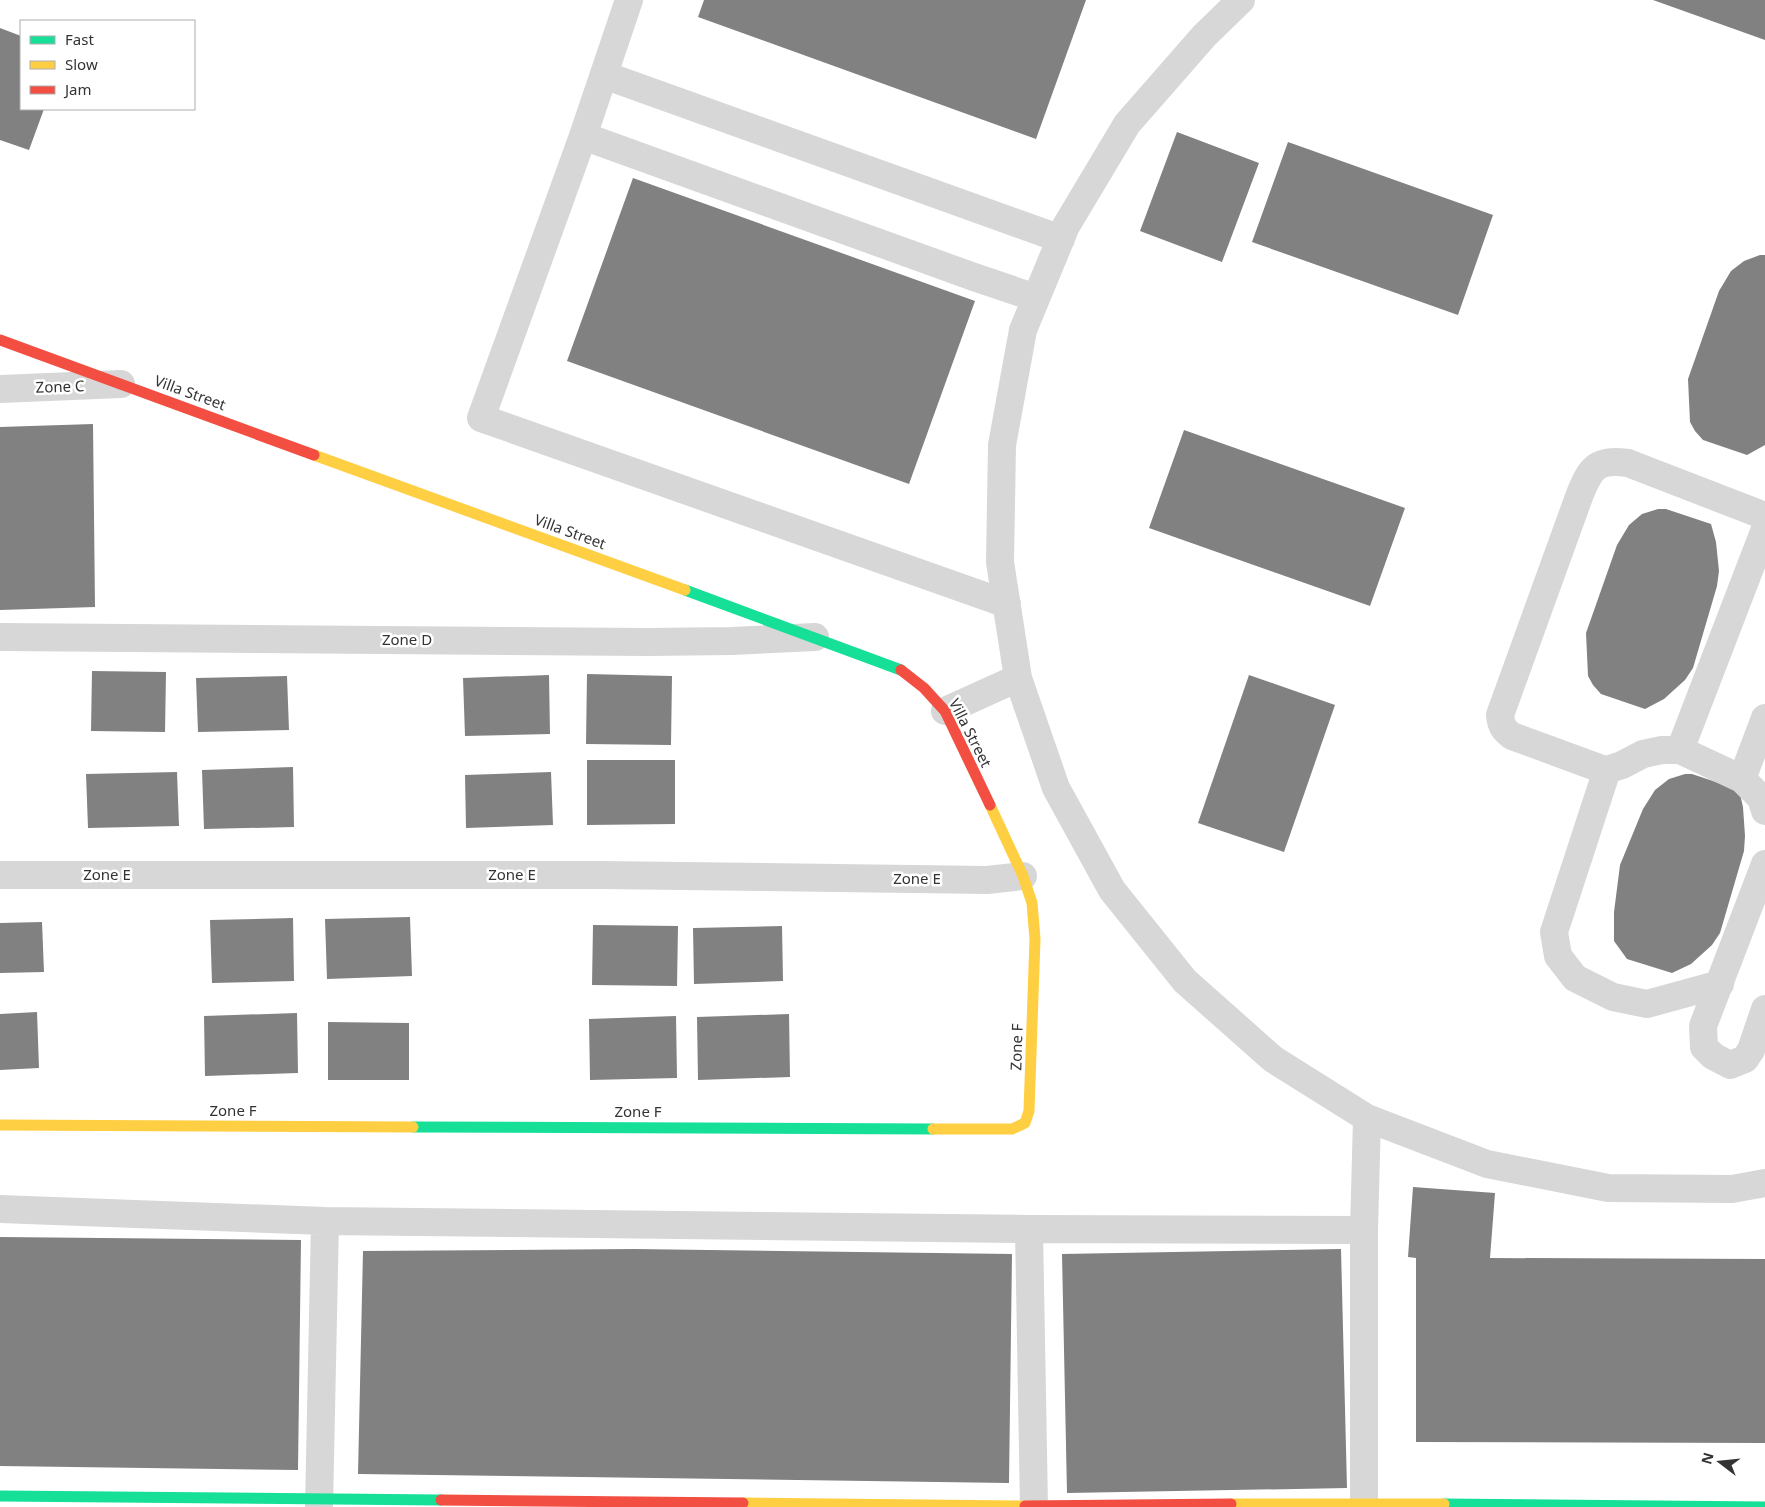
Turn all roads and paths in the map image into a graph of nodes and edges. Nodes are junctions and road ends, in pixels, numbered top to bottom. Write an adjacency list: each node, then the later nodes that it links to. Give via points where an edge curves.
1 (629, 0): 3 (street)
2 (1241, 0): 5 (street, via 1204,36 1127,124)
3 (604, 75): 4 (street); 5 (street)
4 (583, 136): 6 (street); 12 (street, via 481,418)
5 (1060, 239): 6 (street)
6 (1036, 298): 12 (street, via 1023,330 1002,445 1000,562)
7 (0, 340): 8 (street, Villa Street)
8 (121, 384): 9 (street, Zone C); 14 (street, Villa Street)
9 (0, 388)
10 (1765, 516): 19 (street, via 1628,463 1614,461 1598,466 1588,475 1500,715 1501,724 1512,736)
11 (1765, 529): 18 (street)
12 (1007, 604): 15 (street)
13 (0, 636): 14 (street, Zone D, via 639,642)
14 (814, 637): 16 (street, Villa Street, via 900,669 932,694)
15 (1018, 678): 16 (street); 27 (street, via 1056,788 1112,890 1185,981 1273,1058)
16 (945, 711): 24 (street, Villa Street)
17 (1765, 718): 20 (street)
18 (1680, 750): 19 (street, via 1643,754); 20 (street)
19 (1607, 770): 25 (street, via 1554,932 1558,956 1575,978 1613,997 1647,1004)
20 (1742, 779): 21 (street, via 1761,798)
21 (1765, 811)
22 (1765, 864): 25 (street)
23 (0, 875): 24 (street, Zone E, via 602,875 969,880)
24 (1023, 876): 28 (street, Zone F, via 1032,903 1035,939 1030,1098 1025,1123 1012,1129)
25 (1720, 984): 26 (street, via 1704,1026 1704,1047 1713,1056 1730,1065 1745,1059)
26 (1765, 1009)
27 (1367, 1118): 29 (street, via 1487,1164 1608,1188 1732,1189); 33 (street)
28 (0, 1125)
29 (1765, 1183)
30 (0, 1209): 31 (street)
31 (325, 1221): 32 (street); 35 (street)
32 (1029, 1229): 33 (street); 37 (street)
33 (1364, 1230): 36 (street)
34 (0, 1496): 35 (street)
35 (319, 1503): 37 (street)
36 (1364, 1503): 37 (street); 38 (street)
37 (1034, 1507)
38 (1633, 1507): 39 (street)
39 (1765, 1507)

